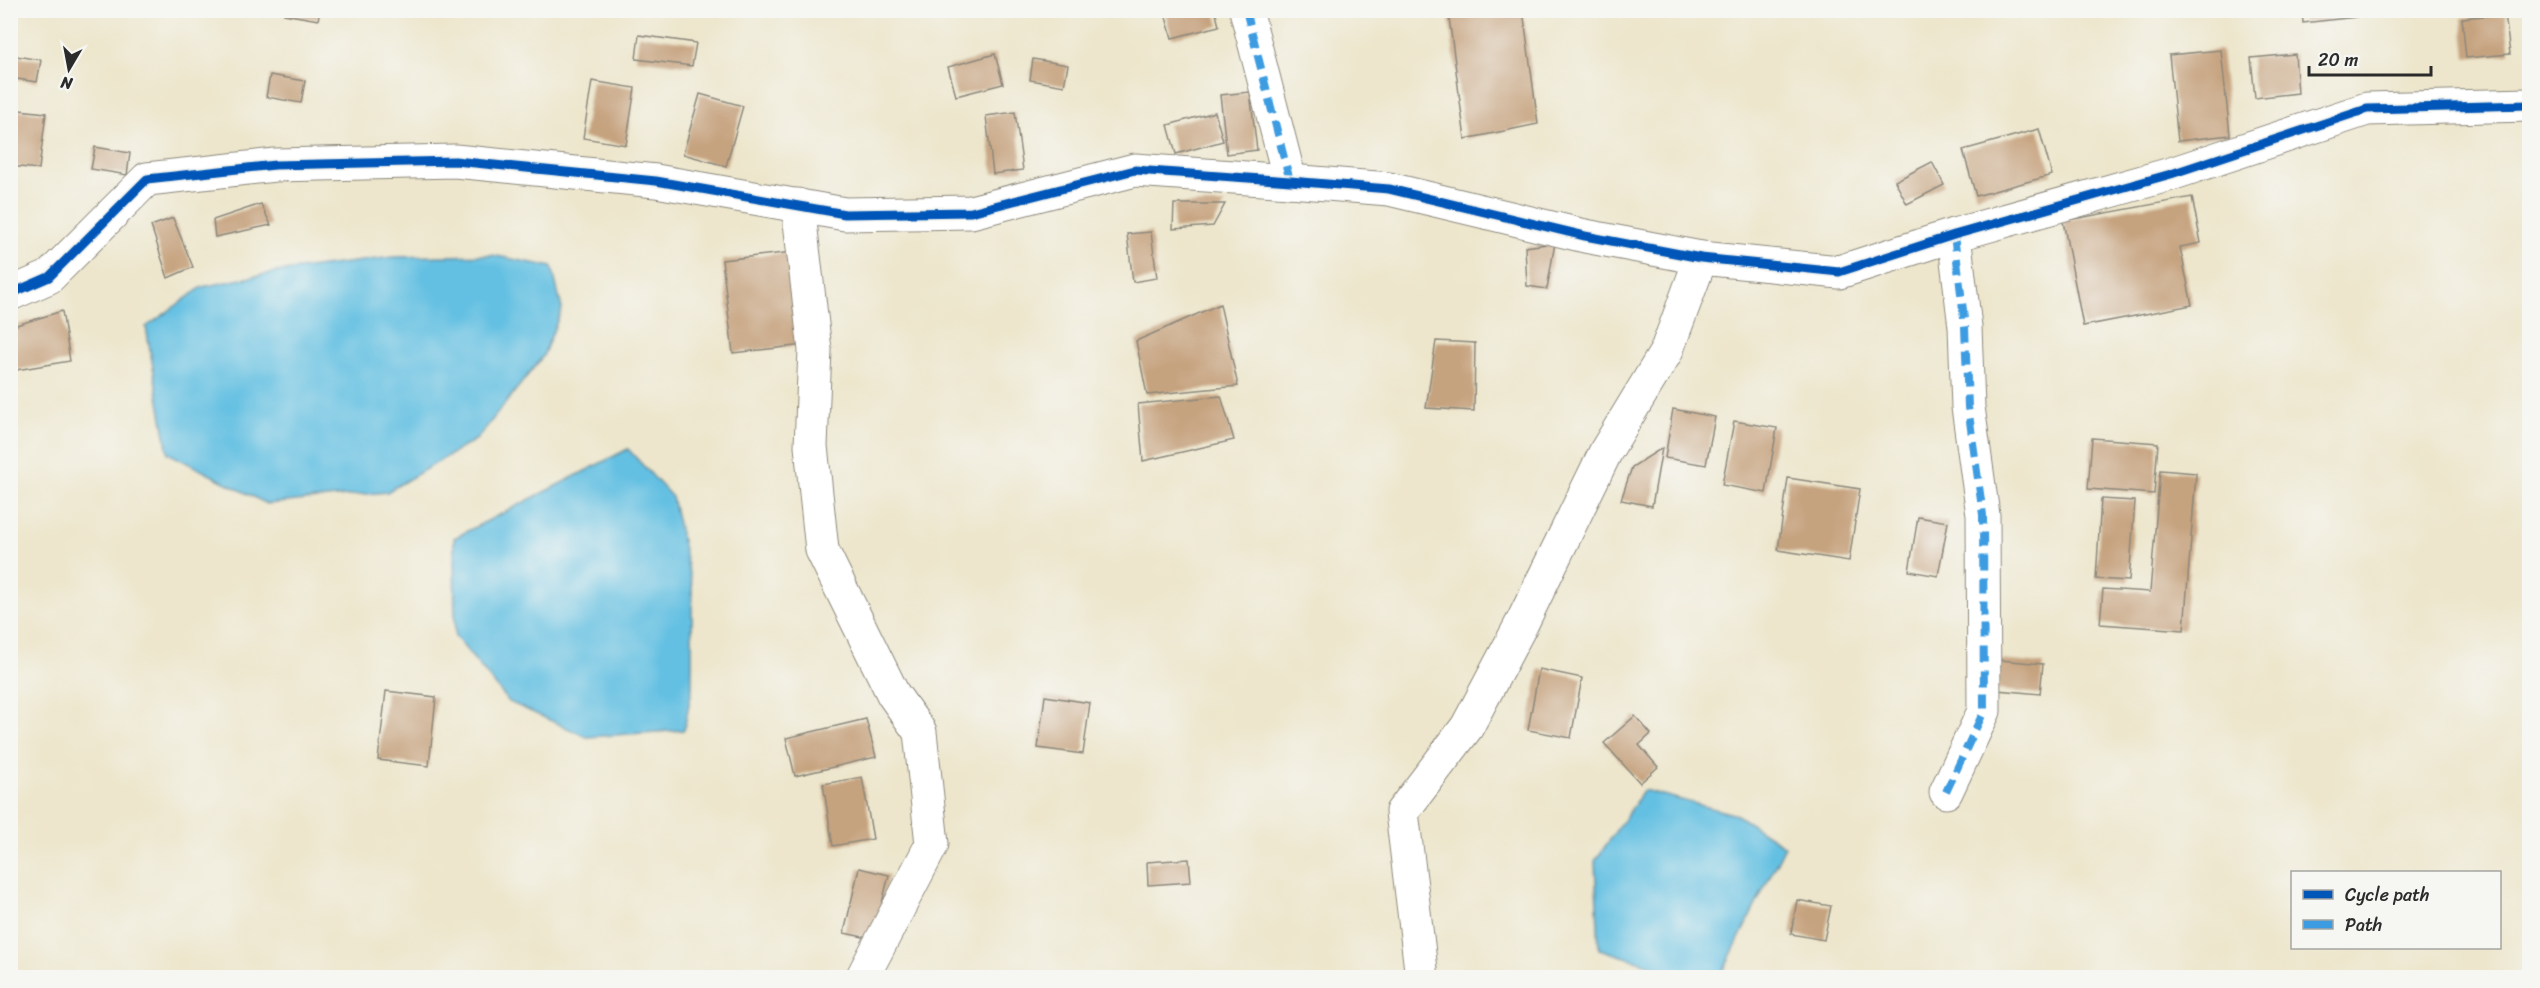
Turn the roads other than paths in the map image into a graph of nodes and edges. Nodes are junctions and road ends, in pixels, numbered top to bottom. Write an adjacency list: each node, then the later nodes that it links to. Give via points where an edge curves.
1 (1246, 10): 3 (street)
2 (2529, 105): 5 (street, via 2367,109 2172,174)
3 (1290, 181): 4 (street, via 1135,170 971,212 845,214); 6 (street, via 1389,189 1586,236)
4 (798, 205): 7 (street, via 656,180 455,161 275,165 147,179 49,277); 9 (street, via 815,350 811,446 822,550 893,694 920,732 932,844)
5 (1954, 235): 6 (street, via 1839,272); 8 (street, via 1965,327 1968,407 1983,515 1984,711)
6 (1701, 258): 10 (street, via 1666,352 1606,451 1467,727 1402,812)
7 (10, 294)
8 (1946, 792)
9 (862, 978)
10 (1422, 978)

